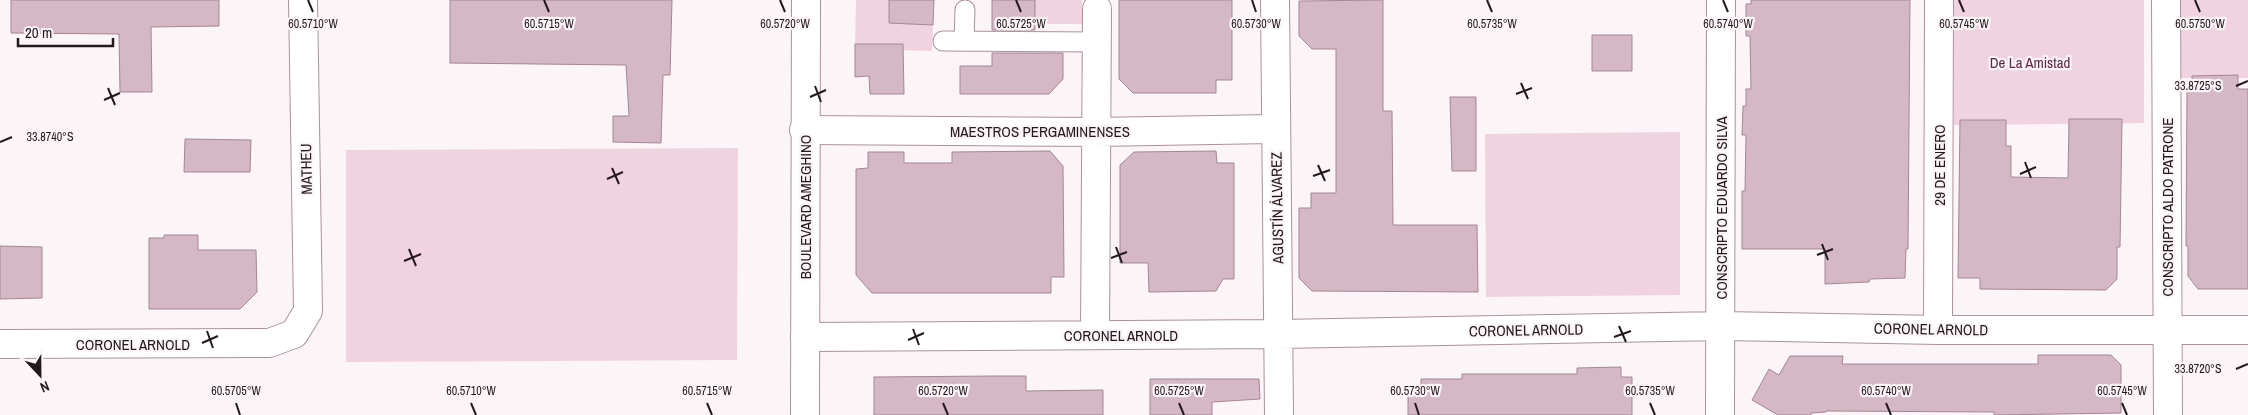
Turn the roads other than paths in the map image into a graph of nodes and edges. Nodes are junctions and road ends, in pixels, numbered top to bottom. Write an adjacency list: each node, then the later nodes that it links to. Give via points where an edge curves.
1 (303, 0): 19 (street, MATHEU, via 308,311)
2 (806, 0): 13 (street, BOULEVARD AMEGHINO)
3 (1275, 0): 12 (street, AGUSTÍN ÁLVAREZ)
4 (1721, 0): 15 (street, CONSCRIPTO EDUARDO SILVA)
5 (1939, 0): 16 (street, 29 DE ENERO)
6 (2166, 0): 18 (street, CONSCRIPTO ALDO PATRONE)
7 (1097, 9): 11 (street)
8 (965, 10): 10 (lane)
9 (943, 41): 10 (lane)
10 (964, 41): 11 (lane)
11 (1097, 42): 14 (street)
12 (1275, 129): 14 (street, MAESTROS PERGAMINENSES); 20 (street, AGUSTÍN ÁLVAREZ)
13 (804, 130): 14 (street, MAESTROS PERGAMINENSES); 22 (street, BOULEVARD AMEGHINO)
14 (1096, 132): 21 (street)
15 (1721, 326): 16 (street, CORONEL ARNOLD); 20 (street, CORONEL ARNOLD); 26 (street, CONSCRIPTO EDUARDO SILVA)
16 (1938, 330): 18 (street, CORONEL ARNOLD)
17 (2248, 330): 18 (street, CORONEL ARNOLD)
18 (2168, 331): 27 (street, CONSCRIPTO ALDO PATRONE)
19 (294, 334): 23 (street, CORONEL ARNOLD, via 269,343)
20 (1280, 334): 21 (street, CORONEL ARNOLD); 25 (street, AGUSTÍN ÁLVAREZ)
21 (1095, 335): 22 (street, CORONEL ARNOLD)
22 (805, 336): 24 (street, BOULEVARD AMEGHINO)
23 (0, 344)
24 (805, 415)
25 (1279, 415)
26 (1720, 415)
27 (2168, 415)

